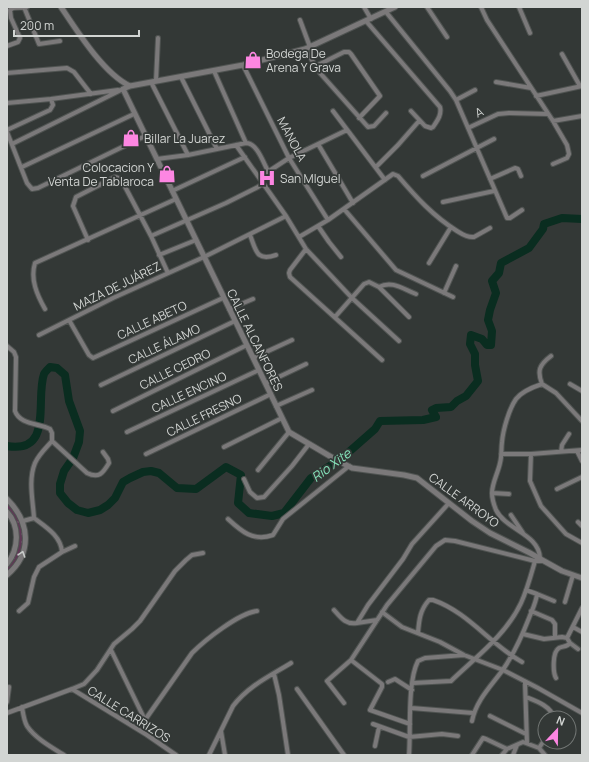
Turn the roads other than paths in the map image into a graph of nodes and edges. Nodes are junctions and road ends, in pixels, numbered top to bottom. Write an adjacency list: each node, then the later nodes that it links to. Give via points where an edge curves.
1 (26, 7): 10 (street, via 11,9); 16 (street, via 39,44)
2 (61, 7): 27 (street, via 100,60)
3 (364, 7): 9 (street)
4 (395, 7): 8 (street)
5 (427, 7): 14 (street)
6 (481, 7): 29 (street, via 486,20)
7 (519, 7): 13 (street)
8 (386, 12): 9 (street); 35 (street)
9 (371, 18): 12 (street)
10 (9, 19): 17 (street, via 20,38 18,42)
11 (300, 20): 18 (street)
12 (366, 21): 18 (street); 44 (street, via 440,107 440,115 433,127 425,126)
13 (530, 33)
14 (447, 37)
15 (158, 38): 25 (street)
16 (60, 41)
17 (7, 46)
18 (308, 48): 20 (street); 21 (street)
19 (562, 54): 28 (street)
20 (243, 65): 22 (street); 59 (street, MANOLA)
21 (316, 66): 43 (street); 43 (street, via 344,52 351,54 380,96)
22 (214, 71): 24 (street); 51 (street)
23 (7, 73): 32 (street, via 68,68)
24 (181, 77): 25 (street); 56 (street)
25 (153, 82): 27 (street); 57 (street)
26 (496, 82): 29 (street)
27 (130, 86): 30 (street)
28 (581, 86): 33 (street)
29 (531, 88): 33 (street)
30 (123, 89): 32 (street); 40 (street, CALLE ALCANFORES); 52 (street)
31 (475, 90): 35 (street)
32 (91, 94): 34 (street)
33 (536, 96): 41 (street)
34 (51, 99): 36 (street); 48 (street, via 52,108)
35 (456, 100): 46 (street)
36 (7, 103)
37 (333, 111): 47 (street)
38 (411, 111): 44 (street)
39 (386, 113): 43 (street, via 369,128)
40 (134, 114): 49 (street, CALLE ALCANFORES); 62 (street)
41 (548, 114): 45 (street); 46 (street, A, via 498,114)
42 (582, 116): 45 (street)
43 (359, 118)
44 (420, 121): 63 (street)
45 (553, 121): 61 (street, via 567,145 569,154 567,158)
46 (468, 128): 55 (street)
47 (347, 130): 53 (street); 63 (street)
48 (7, 131): 52 (street)
49 (145, 136): 60 (street, CALLE ALCANFORES); 62 (street, via 38,188 32,189 27,183)
50 (494, 139): 55 (street)
51 (246, 143): 54 (street); 64 (street, via 255,147)
52 (12, 144): 62 (street)
53 (318, 144): 59 (street); 75 (street)
54 (236, 145): 56 (street); 58 (street)
55 (476, 148): 65 (street); 68 (street)
56 (217, 149): 57 (street)
57 (188, 155): 60 (street)
58 (245, 157): 67 (street); 71 (street)
59 (289, 158): 64 (street); 81 (street, MANOLA)
60 (157, 159): 71 (street, CALLE ALCANFORES)
61 (553, 164)
62 (22, 167)
63 (376, 167): 69 (street)
64 (268, 170): 67 (street)
65 (423, 176)
66 (521, 176): 68 (street, via 515,168)
67 (260, 177): 70 (street)
68 (490, 179): 72 (street)
69 (385, 180): 75 (street); 83 (street, via 393,174 398,176 420,202)
70 (263, 183): 79 (street); 80 (street, via 233,200)
71 (172, 191): 73 (street, CALLE ALCANFORES)
72 (494, 191): 74 (street); 77 (street, via 505,216 508,218)
73 (176, 198): 78 (street); 80 (street, CALLE ALCANFORES)
74 (443, 202)
75 (353, 203): 76 (street)
76 (344, 209): 81 (street); 99 (street, via 396,270)
77 (522, 210)
78 (139, 215): 86 (street); 88 (street); 88 (street, via 121,179 114,177 73,202)
79 (286, 216): 85 (street, MAZA DE JUÁREZ); 87 (street)
80 (186, 220): 86 (street); 89 (street, CALLE ALCANFORES)
81 (328, 220): 82 (street)
82 (318, 226): 87 (street); 94 (street)
83 (451, 227): 84 (street, via 471,238); 95 (street)
84 (490, 228)
85 (250, 235): 92 (street, via 261,257); 93 (street, MAZA DE JUÁREZ)
86 (150, 236): 91 (street)
87 (299, 237): 90 (street)
88 (88, 240): 105 (street, via 35,263 36,293)
89 (196, 240): 91 (street); 93 (street, CALLE ALCANFORES)
90 (306, 250): 104 (street); 107 (street, via 289,273 290,277)
91 (159, 256): 97 (street)
92 (276, 256)
93 (204, 257): 97 (street, MAZA DE JUÁREZ); 102 (street, CALLE ALCANFORES)
94 (341, 257)
95 (429, 263)
96 (456, 266): 99 (street)
97 (168, 273): 109 (street, MAZA DE JUÁREZ)
98 (379, 287): 100 (street, via 392,284); 104 (street, via 366,282); 108 (street)
99 (444, 293): 101 (street)
100 (416, 294)
101 (453, 297)
102 (223, 298): 106 (street, CALLE ALCANFORES); 109 (street, CALLE ABETO, via 93,358 89,356)
103 (253, 298): 106 (street)
104 (352, 298): 107 (street); 113 (street)
105 (45, 309)
106 (229, 309): 110 (street, CALLE ALCANFORES)
107 (335, 317): 118 (street)
108 (409, 317)
109 (69, 320): 111 (street, MAZA DE JUÁREZ)
110 (235, 321): 114 (street, CALLE ALCANFORES); 124 (street, CALLE ÁLAMO)
111 (39, 334)
112 (292, 340): 117 (street)
113 (399, 341)
114 (247, 345): 117 (street, CALLE ALCANFORES); 129 (street, CALLE CEDRO)
115 (7, 346): 135 (street, via 16,355 17,361 15,411 19,418 51,430)
116 (551, 356): 122 (street, via 543,362 540,369)
117 (253, 358): 120 (street, CALLE ALCANFORES)
118 (382, 360)
119 (306, 364): 121 (street)
120 (259, 370): 121 (street, CALLE ALCANFORES); 132 (street, CALLE ENCINO)
121 (266, 383): 127 (street, CALLE ALCANFORES)
122 (542, 384): 131 (street, via 556,393); 143 (street, via 525,391 516,399 503,430)
123 (570, 384): 126 (street)
124 (101, 385)
125 (312, 390): 128 (street)
126 (582, 391)
127 (271, 394): 128 (street, CALLE ALCANFORES); 142 (street, CALLE FRESNO)
128 (276, 406): 130 (street, CALLE ALCANFORES)
129 (113, 411)
130 (282, 418): 133 (street, CALLE ALCANFORES); 137 (street)
131 (582, 421)
132 (127, 432)
133 (289, 432): 136 (street, CALLE ARROYO); 147 (street)
134 (569, 434): 141 (street)
135 (52, 441): 140 (street, via 93,476 98,476 109,463); 157 (street, via 38,458 32,474)
136 (309, 444): 146 (street, CALLE ARROYO); 149 (street, via 261,498 250,492)
137 (224, 446)
138 (582, 450): 139 (street)
139 (577, 451): 141 (street); 145 (street)
140 (103, 452)
141 (561, 452): 144 (street)
142 (146, 454)
143 (501, 454): 144 (street); 151 (street)
144 (531, 454): 163 (street, via 530,481 542,506 566,534)
145 (582, 461)
146 (347, 465): 154 (street, CALLE ARROYO, via 415,477); 158 (street, via 283,519 273,535 260,538 247,535)
147 (258, 470)
148 (582, 477): 150 (street)
149 (244, 479)
150 (557, 489)
151 (492, 493): 152 (street); 162 (street, via 499,515)
152 (509, 494)
153 (7, 500): 159 (street)
154 (449, 503): 167 (street, CALLE ARROYO, via 490,533); 184 (street, via 412,544)
155 (7, 512): 169 (street, via 17,533 15,547)
156 (511, 515): 162 (street)
157 (34, 518): 159 (street); 165 (street, via 58,539)
158 (228, 518)
159 (23, 521): 170 (street, one-way to 159, via 16,566 22,554 26,537)
160 (578, 522): 161 (street)
161 (582, 526)
162 (525, 535): 167 (street, via 533,542)
163 (582, 543)
164 (75, 546): 165 (street)
165 (62, 552): 179 (street, via 39,567 28,603)
166 (202, 553): 194 (street, via 192,556 175,570 140,621 114,644)
167 (542, 560): 168 (street); 171 (street, CALLE ARROYO)
168 (535, 561): 173 (street); 182 (street, via 445,540 436,546)
169 (7, 564)
170 (7, 575)
171 (572, 575): 172 (street, CALLE ARROYO); 176 (street)
172 (582, 578)
173 (526, 590): 174 (street); 191 (street, via 515,614)
174 (537, 594): 175 (street); 181 (street)
175 (554, 601)
176 (565, 602)
177 (582, 608): 185 (street)
178 (334, 610): 184 (street, via 347,623)
179 (19, 611)
180 (257, 611): 221 (street, via 248,612 200,645)
181 (531, 611): 188 (street); 189 (street, via 552,620 555,624)
182 (382, 612): 183 (street); 187 (street, via 402,627)
183 (377, 620): 184 (street); 198 (street)
184 (357, 623)
185 (573, 627): 186 (street); 190 (street)
186 (582, 632)
187 (418, 634): 191 (street, via 420,616 429,600 432,600 457,611); 195 (street)
188 (523, 634): 189 (street, via 544,639); 196 (street)
189 (555, 637): 190 (street)
190 (567, 638): 192 (street)
191 (494, 640): 196 (street); 197 (street)
192 (570, 643): 193 (street); 203 (street, via 559,648 555,654 553,671)
193 (578, 649)
194 (111, 650): 208 (street, via 84,684); 221 (street)
195 (464, 655): 197 (street); 205 (street, via 420,660)
196 (512, 656): 199 (street); 201 (street)
197 (473, 659): 201 (street); 205 (street, via 451,681)
198 (351, 660): 213 (street, via 326,680); 224 (street, via 382,684 370,710)
199 (522, 662)
200 (291, 663): 202 (street)
201 (502, 670): 206 (street); 218 (street)
202 (274, 674): 226 (street, via 251,688 238,700); 240 (street)
203 (556, 678)
204 (388, 682): 210 (street, via 395,679)
205 (413, 682): 210 (street)
206 (525, 682): 211 (street); 219 (street)
207 (10, 687): 212 (street)
208 (72, 689): 214 (street); 228 (street, CALLE CARRIZOS)
209 (297, 689): 241 (street)
210 (412, 690): 215 (street)
211 (526, 697): 216 (street); 227 (street)
212 (7, 702)
213 (344, 703)
214 (22, 707): 217 (street); 236 (street, via 29,728)
215 (411, 708): 218 (street); 224 (street)
216 (550, 710)
217 (7, 713)
218 (473, 713): 222 (street)
219 (582, 713)
220 (490, 716): 227 (street)
221 (145, 720): 228 (street)
222 (472, 721)
223 (373, 724): 225 (street)
224 (410, 724): 230 (street)
225 (380, 727): 230 (street); 233 (street)
226 (221, 731): 238 (street); 239 (street)
227 (526, 734): 231 (street)
228 (147, 735): 237 (street, CALLE CARRIZOS)
229 (458, 736): 230 (street, via 442,734)
230 (410, 737): 242 (street)
231 (527, 743): 232 (street); 234 (street)
232 (517, 744): 235 (street); 245 (street)
233 (375, 746)
234 (537, 747)
235 (508, 750): 243 (street, via 483,738); 244 (street)
236 (64, 755)
237 (176, 755)
238 (208, 755)
239 (225, 755)
240 (288, 755)
241 (344, 755)
242 (409, 755)
243 (472, 755)
244 (502, 755)
245 (513, 755)

